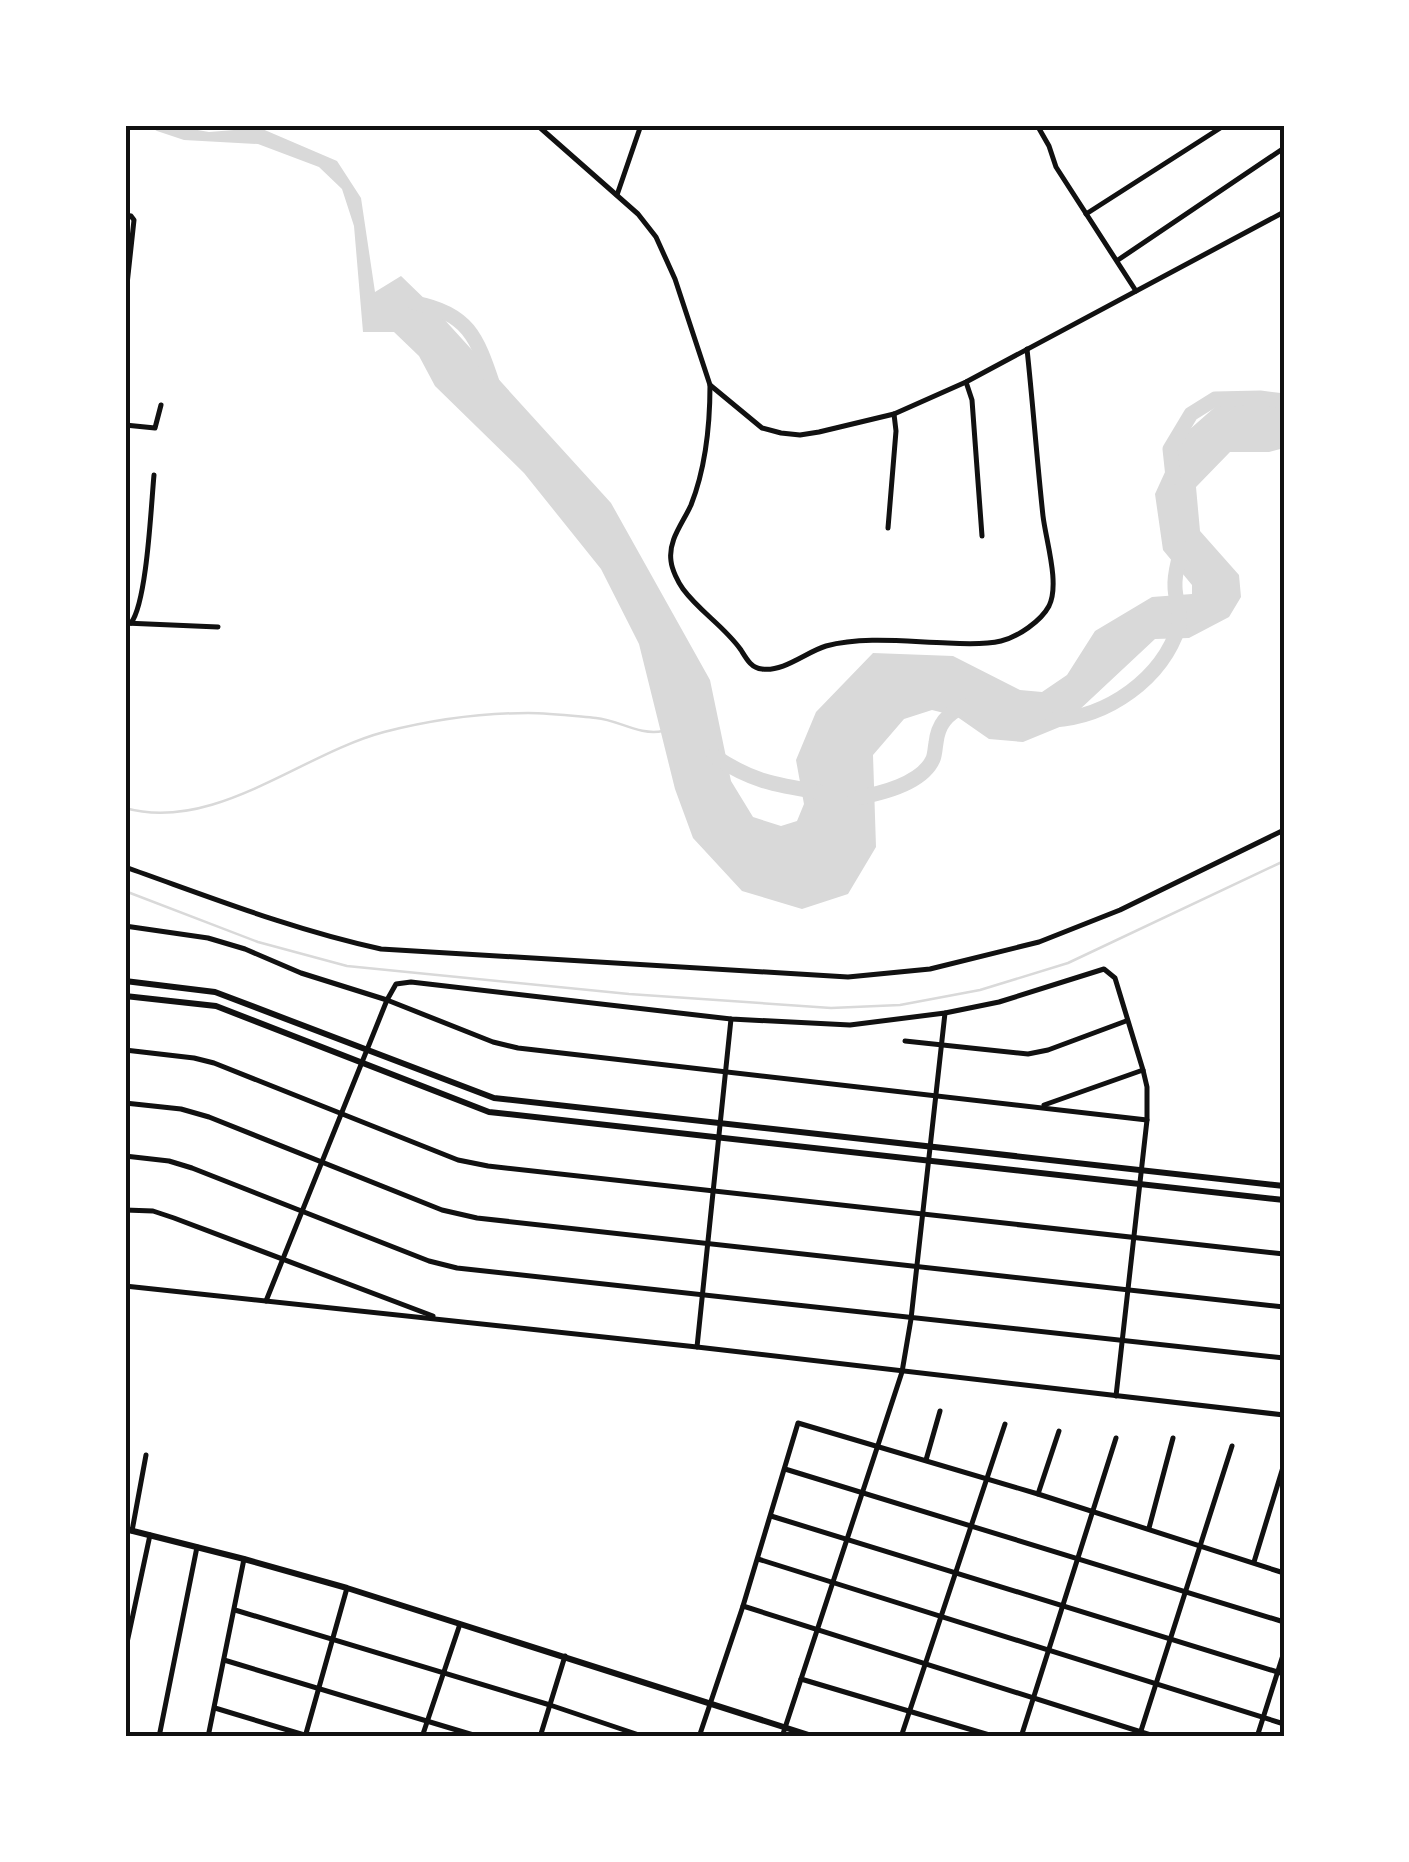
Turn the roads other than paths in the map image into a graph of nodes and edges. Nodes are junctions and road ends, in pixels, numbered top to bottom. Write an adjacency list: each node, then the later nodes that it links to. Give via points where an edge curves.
1 (536, 125): 6 (street)
2 (642, 125): 6 (street)
3 (1037, 125): 8 (street)
4 (1225, 125): 8 (street)
5 (1284, 148): 10 (street)
6 (618, 196): 15 (street, via 656,237)
7 (1284, 212): 11 (street)
8 (1086, 214): 10 (street)
9 (125, 215): 12 (street, via 134,220)
10 (1118, 260): 11 (street)
11 (1136, 291): 13 (street)
12 (125, 303)
13 (1028, 349): 14 (street); 15 (street, via 1053,579 1044,615 1002,641 849,643 764,670 700,611 679,585 671,560 701,467)
14 (966, 382): 17 (street); 21 (street)
15 (710, 385): 17 (street, via 762,428 781,433 819,432)
16 (161, 405): 18 (street, via 154,428)
17 (894, 414): 20 (street)
18 (125, 425)
19 (154, 475): 22 (street, via 137,616)
20 (888, 528)
21 (982, 536)
22 (128, 623): 23 (street)
23 (218, 627)
24 (1284, 830): 25 (street, via 1039,942 930,969 848,977 381,949 289,925)
25 (125, 866)
26 (125, 926): 29 (street, via 208,938)
27 (125, 981): 36 (street, via 216,992)
28 (125, 996): 37 (street, via 216,1006)
29 (387, 1000): 31 (street, via 403,982); 36 (street); 39 (street, via 518,1048)
30 (945, 1013): 31 (street, via 850,1025); 32 (street, via 1104,969 1115,978); 34 (street)
31 (731, 1020): 39 (street)
32 (1127, 1021): 34 (street, via 1028,1054); 38 (street)
33 (905, 1042): 34 (street)
34 (941, 1046): 40 (street)
35 (125, 1050): 43 (street, via 214,1063)
36 (368, 1050): 37 (street); 45 (street, via 494,1098)
37 (362, 1062): 43 (street); 46 (street, via 490,1112)
38 (1143, 1070): 42 (street); 44 (street)
39 (725, 1071): 40 (street); 45 (street)
40 (936, 1094): 42 (street); 47 (street)
41 (125, 1104): 49 (street, via 210,1117)
42 (1041, 1106): 44 (street)
43 (342, 1112): 49 (street); 54 (street, via 458,1160)
44 (1147, 1120): 51 (street)
45 (720, 1124): 46 (street); 47 (street)
46 (719, 1138): 50 (street); 54 (street)
47 (930, 1147): 50 (street); 51 (street)
48 (125, 1156): 57 (street, via 181,1164)
49 (322, 1161): 57 (street); 60 (street, via 477,1218)
50 (929, 1162): 52 (street); 58 (street)
51 (1141, 1169): 52 (street); 53 (street)
52 (1139, 1184): 55 (street); 59 (street)
53 (1284, 1186)
54 (713, 1190): 58 (street); 60 (street)
55 (1284, 1200)
56 (125, 1210): 62 (street, via 174,1218)
57 (303, 1210): 62 (street); 66 (street, via 457,1268)
58 (924, 1214): 59 (street); 63 (street)
59 (1132, 1238): 61 (street); 65 (street)
60 (708, 1244): 63 (street); 66 (street)
61 (1284, 1254)
62 (283, 1261): 67 (street); 70 (street)
63 (917, 1268): 65 (street); 69 (street)
64 (125, 1286): 67 (street)
65 (1126, 1290): 68 (street); 71 (street)
66 (701, 1295): 69 (street); 72 (street)
67 (266, 1301): 70 (street)
68 (1284, 1307)
69 (911, 1319): 71 (street); 74 (street)
70 (442, 1320): 72 (street)
71 (1121, 1342): 73 (street); 75 (street)
72 (697, 1347): 74 (street)
73 (1284, 1358)
74 (902, 1372): 75 (street); 82 (street)
75 (1116, 1396): 77 (street)
76 (940, 1411): 85 (street)
77 (1284, 1414)
78 (1005, 1424): 88 (street)
79 (1059, 1431): 90 (street)
80 (1116, 1438): 91 (street)
81 (1173, 1438): 94 (street)
82 (878, 1446): 85 (street); 87 (street, via 798,1423); 89 (street)
83 (1232, 1446): 98 (street)
84 (146, 1455): 95 (street)
85 (926, 1460): 88 (street)
86 (1284, 1464): 103 (street)
87 (785, 1468): 89 (street); 92 (street)
88 (986, 1478): 90 (street); 93 (street)
89 (862, 1493): 93 (street); 97 (street)
90 (1038, 1494): 91 (street)
91 (1093, 1511): 94 (street); 101 (street)
92 (771, 1516): 97 (street); 102 (street)
93 (971, 1526): 101 (street); 104 (street)
94 (1149, 1528): 98 (street)
95 (128, 1530): 96 (street)
96 (150, 1535): 99 (street); 119 (street)
97 (847, 1539): 104 (street); 106 (street)
98 (1201, 1545): 103 (street); 108 (street)
99 (197, 1547): 100 (street); 140 (street)
100 (244, 1558): 107 (street); 111 (street)
101 (1078, 1558): 108 (street); 110 (street)
102 (758, 1559): 106 (street); 109 (street)
103 (1254, 1562): 105 (street)
104 (955, 1572): 110 (street); 112 (street)
105 (1284, 1572)
106 (833, 1583): 112 (street); 115 (street)
107 (347, 1588): 114 (street); 116 (street)
108 (1186, 1592): 113 (street); 117 (street)
109 (744, 1606): 115 (street); 130 (street)
110 (1062, 1606): 117 (street); 118 (street)
111 (235, 1610): 116 (street); 122 (street)
112 (940, 1617): 118 (street); 123 (street)
113 (1284, 1622)
114 (460, 1624): 121 (street); 124 (street)
115 (817, 1630): 123 (street); 126 (street)
116 (333, 1639): 124 (street); 128 (street)
117 (1171, 1639): 125 (street); 127 (street)
118 (1048, 1650): 127 (street); 129 (street)
119 (125, 1652)
120 (1284, 1652): 125 (street)
121 (565, 1656): 130 (street); 131 (street)
122 (224, 1660): 128 (street); 132 (street)
123 (924, 1665): 129 (street); 133 (street)
124 (443, 1673): 131 (street); 135 (street)
125 (1281, 1673): 134 (street)
126 (801, 1679): 133 (street); 137 (street)
127 (1156, 1684): 134 (street); 138 (street)
128 (319, 1688): 135 (street); 139 (street)
129 (1033, 1698): 138 (street); 151 (street)
130 (711, 1704): 137 (street); 146 (street)
131 (550, 1705): 144 (street); 145 (street)
132 (214, 1708): 139 (street); 141 (street)
133 (909, 1711): 149 (street); 150 (street)
134 (1262, 1718): 136 (street); 153 (street)
135 (427, 1721): 142 (street); 143 (street)
136 (1284, 1724)
137 (784, 1728): 147 (street); 148 (street)
138 (1140, 1734): 152 (street)
139 (307, 1736)
140 (160, 1737)
141 (208, 1737)
142 (422, 1737)
143 (480, 1737)
144 (540, 1737)
145 (645, 1737)
146 (699, 1737)
147 (782, 1737)
148 (814, 1737)
149 (900, 1737)
150 (996, 1737)
151 (1021, 1737)
152 (1158, 1737)
153 (1257, 1737)

